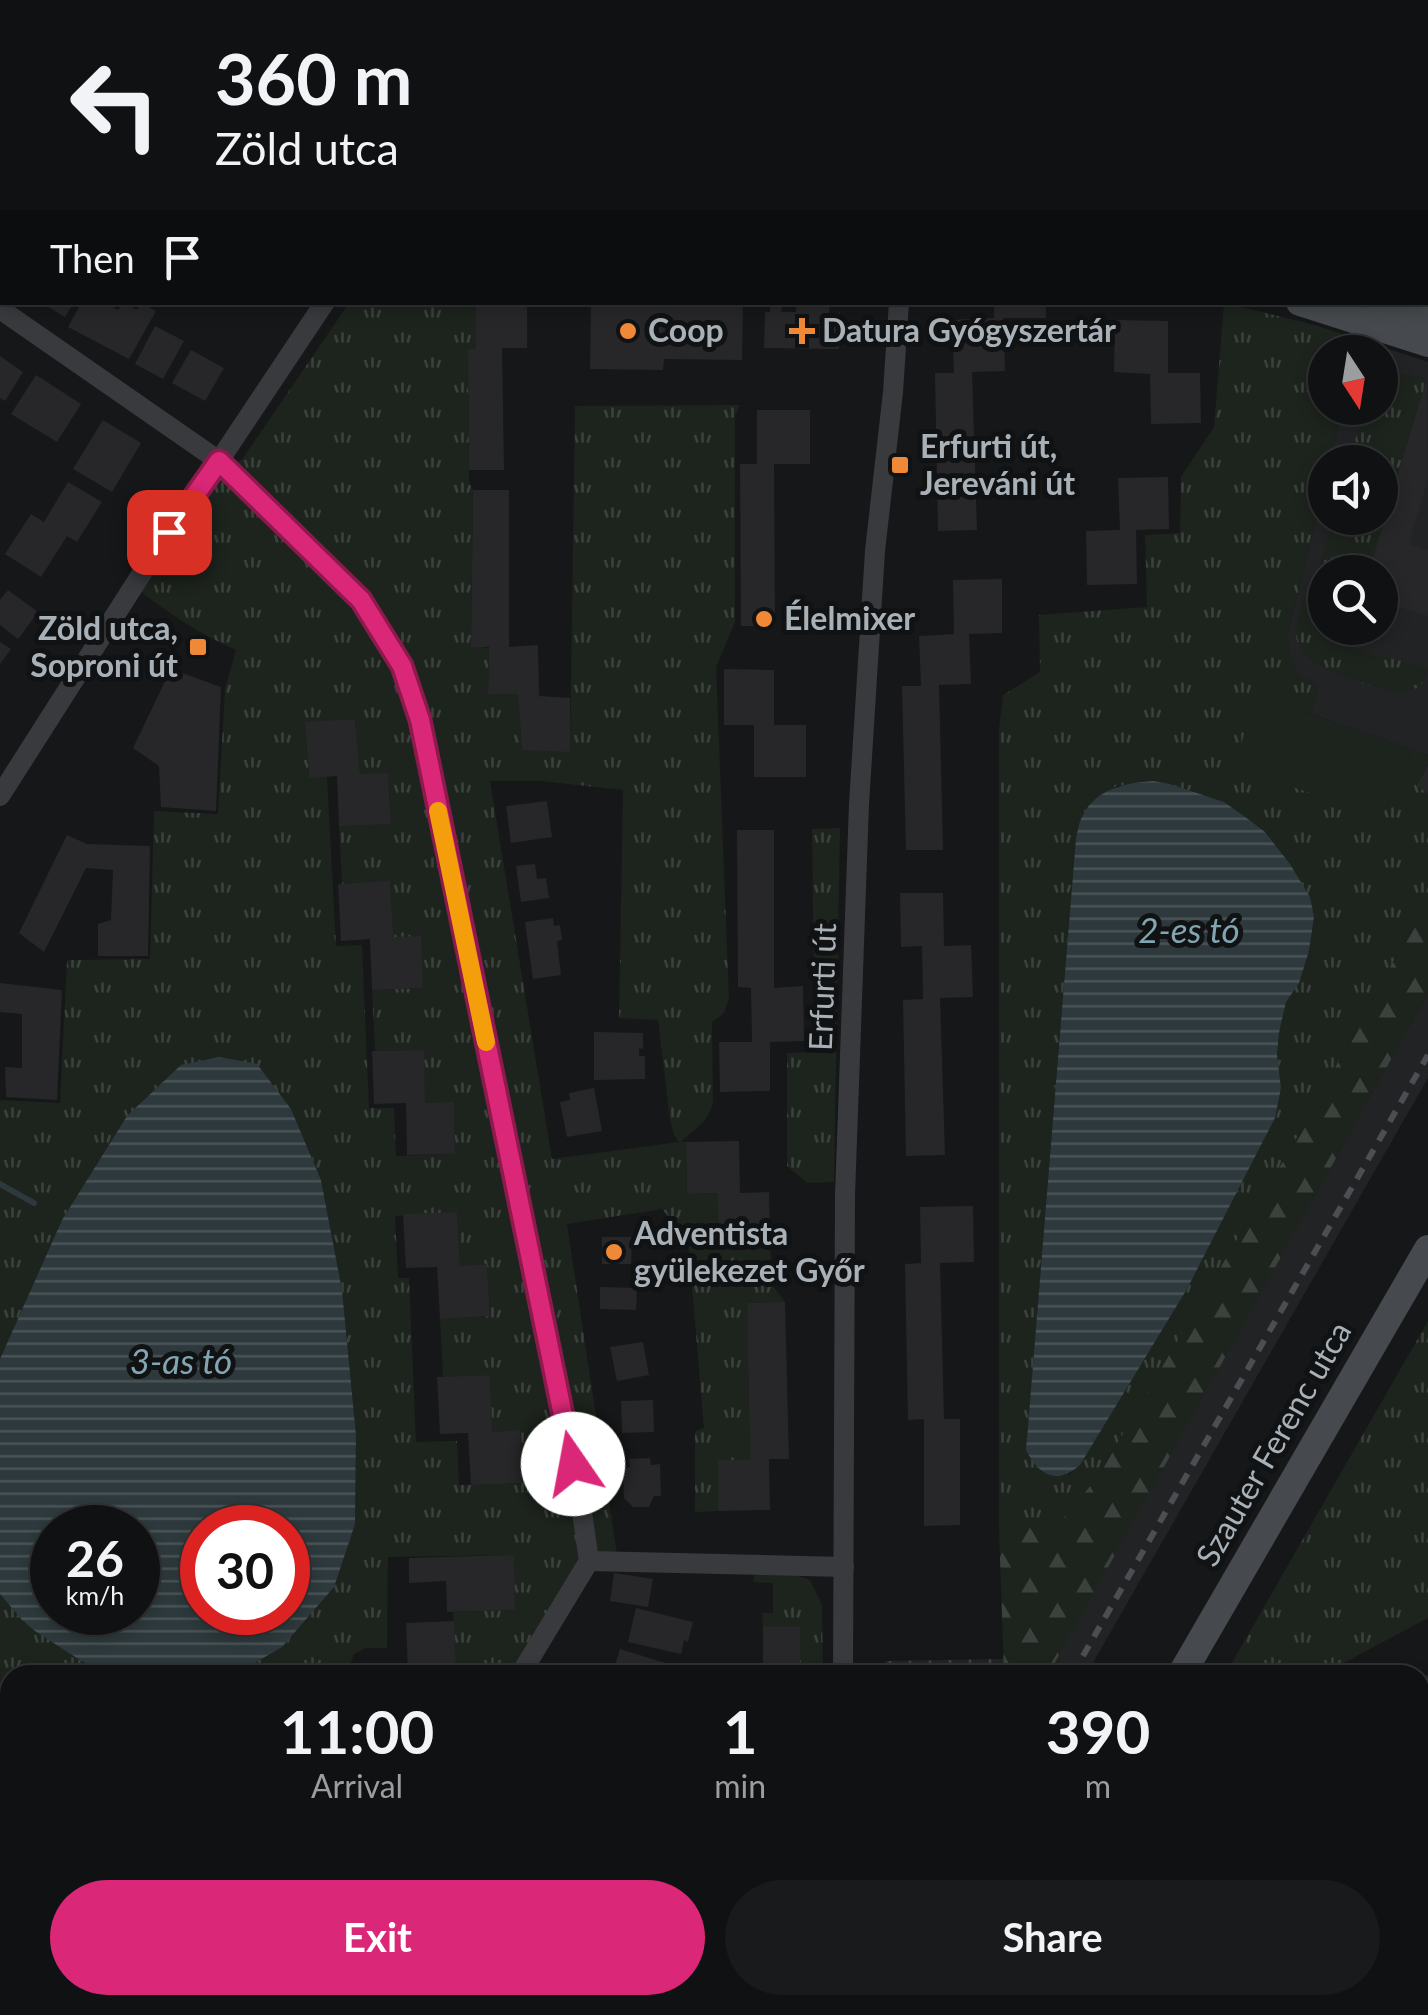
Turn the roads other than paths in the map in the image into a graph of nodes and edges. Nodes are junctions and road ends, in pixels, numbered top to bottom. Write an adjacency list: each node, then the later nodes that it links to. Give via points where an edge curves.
1 (323, 305): 8 (street)
2 (899, 305): 12 (street, Erfurti út, via 859,804 845,1195)
3 (1328, 305): 5 (street)
4 (0, 309): 8 (street)
5 (1366, 309): 6 (street); 7 (street)
6 (1428, 320)
7 (1428, 343)
8 (219, 461): 9 (street); 11 (street, via 361,600 402,666 420,720)
9 (0, 796)
10 (1428, 1249): 15 (street, Szauter Ferenc utca)
11 (589, 1561): 12 (street); 13 (street)
12 (844, 1567): 14 (street, Erfurti út)
13 (526, 1665)
14 (843, 1665)
15 (1187, 1665)

